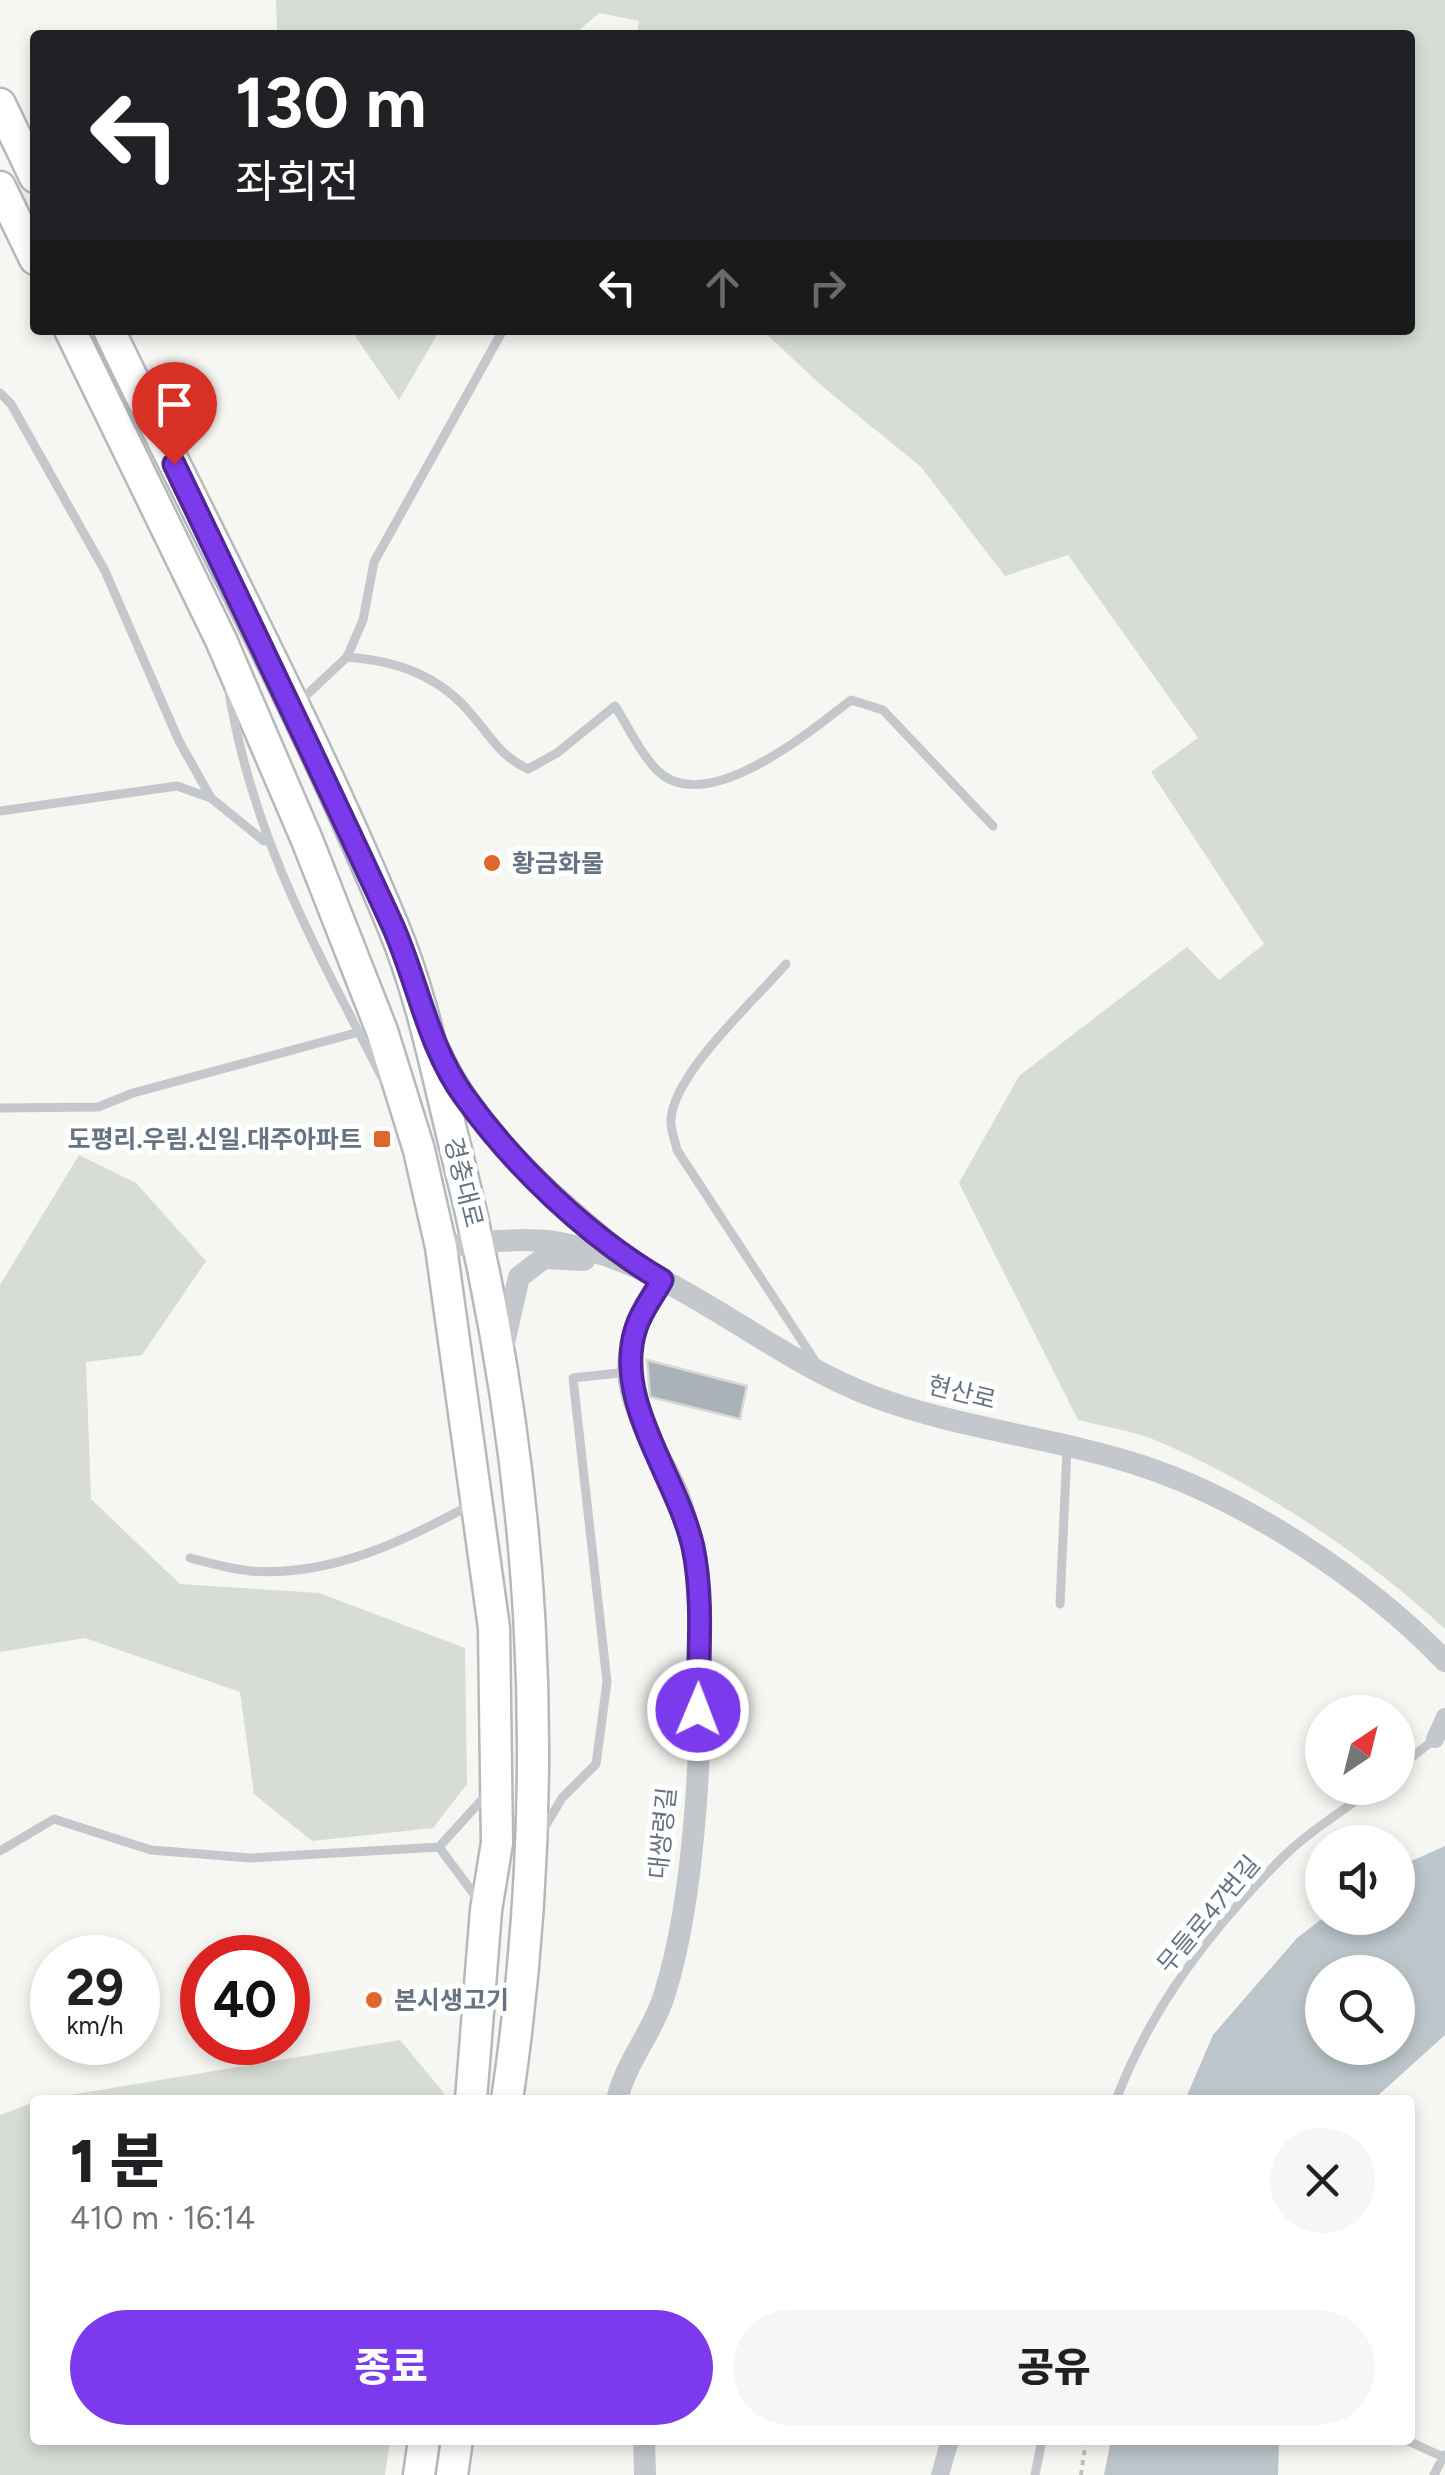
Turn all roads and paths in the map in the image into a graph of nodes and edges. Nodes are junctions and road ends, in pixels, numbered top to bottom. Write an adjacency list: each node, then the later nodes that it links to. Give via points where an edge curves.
1 (0, 104): 2 (main road)
2 (30, 166)
3 (0, 187): 4 (main road)
4 (30, 249)
5 (72, 335): 9 (main road, 경충대로)
6 (111, 335): 11 (main road, 경충대로)
7 (501, 335): 10 (lane, via 374,562 363,620)
8 (0, 393): 12 (lane, via 105,571)
9 (221, 640): 15 (lane, via 246,778); 20 (main road, 경충대로, via 382,1031)
10 (347, 657): 11 (lane); 14 (lane, via 390,660 444,686 503,757 528,769 614,706 662,776 684,784 718,782 786,751 851,700 883,710)
11 (294, 708): 17 (main road, 경충대로, via 394,928)
12 (210, 798): 13 (lane, via 177,786); 15 (lane)
13 (0, 810)
14 (992, 826)
15 (266, 843): 18 (lane)
16 (786, 964): 27 (lane, via 693,1071 670,1121 677,1150)
17 (422, 1010): 21 (main road, 경충대로); 23 (street, via 461,1092 504,1147)
18 (359, 1032): 19 (lane, via 133,1092 98,1108); 20 (lane)
19 (0, 1108)
20 (419, 1150): 22 (main road, 경충대로)
21 (480, 1243): 22 (street, 현산로); 23 (street, 현산로, via 552,1242); 25 (main road, 경충대로)
22 (441, 1247): 29 (main road, 경충대로)
23 (633, 1263): 24 (street, 현산로); 25 (street, via 544,1258 519,1277)
24 (662, 1280): 26 (street, 대쌍령길, via 636,1326); 27 (street, 현산로)
25 (500, 1360): 38 (main road, 경충대로, via 521,1484 532,1614)
26 (628, 1372): 38 (lane, via 573,1378 608,1682 596,1764 562,1798); 44 (street, 대쌍령길, via 694,1550 698,1666 696,1775 673,1960 664,1999)
27 (822, 1372): 28 (street, 현산로, via 871,1396)
28 (1068, 1446): 31 (lane); 32 (street, 현산로, via 1207,1490 1355,1585)
29 (476, 1502): 30 (lane, via 356,1558 306,1568 250,1571); 36 (main road, 경충대로, via 494,1628)
30 (190, 1558)
31 (1060, 1604)
32 (1445, 1661)
33 (1445, 1717): 34 (street)
34 (1442, 1736): 35 (lane)
35 (1415, 1756)
36 (496, 1784): 39 (lane); 41 (main road, 경충대로, via 497,1843)
37 (1351, 1805): 45 (lane, 무들로47번길, via 1283,1857 1170,1989)
38 (534, 1846): 43 (main road, 경충대로)
39 (439, 1847): 40 (lane, via 250,1858 151,1850 54,1819); 41 (lane)
40 (0, 1851)
41 (486, 1910): 42 (main road, 경충대로)
42 (471, 2095)
43 (509, 2095)
44 (618, 2095)
45 (1118, 2095)
46 (1415, 2444): 53 (lane)
47 (423, 2445): 54 (main road)
48 (456, 2445): 55 (main road)
49 (644, 2445): 56 (street)
50 (949, 2445): 57 (street)
51 (1041, 2445): 58 (lane)
52 (1085, 2445): 59 (path)
53 (1444, 2455): 60 (lane)
54 (419, 2475)
55 (452, 2475)
56 (644, 2475)
57 (940, 2475)
58 (1035, 2475)
59 (1081, 2475)
60 (1434, 2475)

